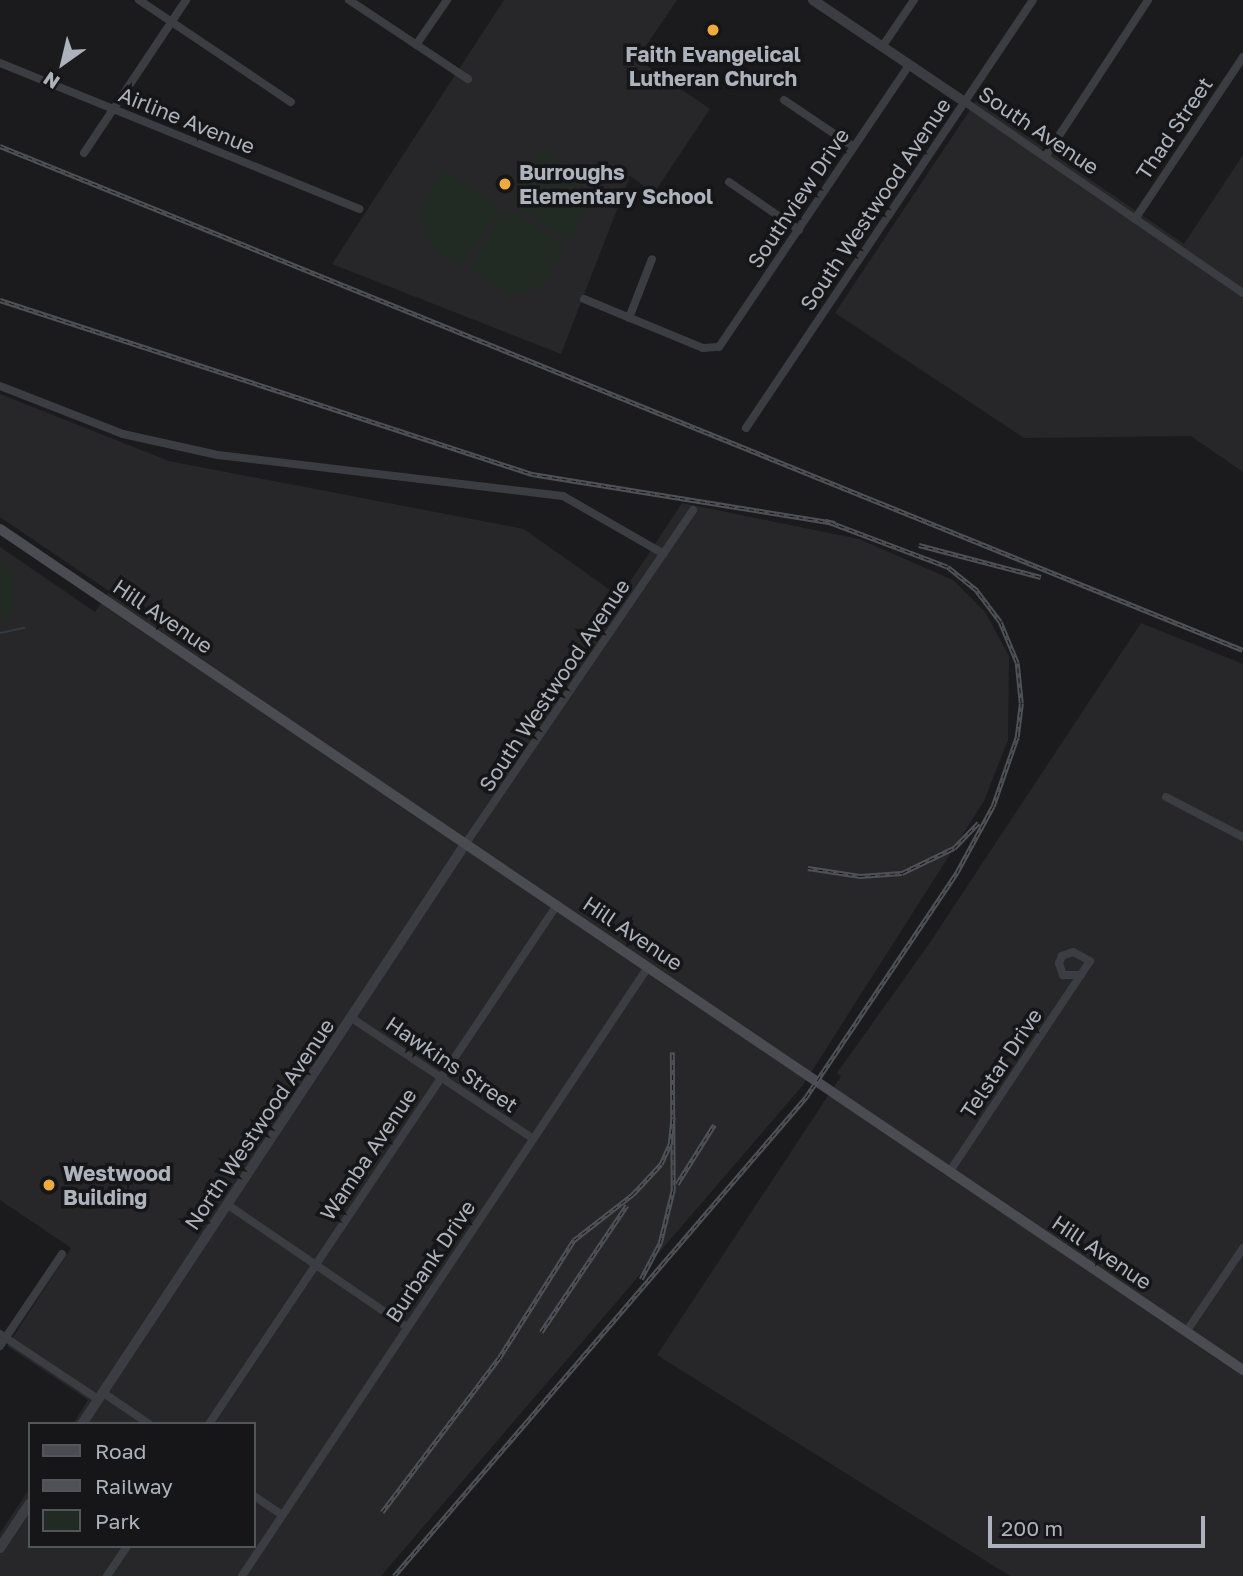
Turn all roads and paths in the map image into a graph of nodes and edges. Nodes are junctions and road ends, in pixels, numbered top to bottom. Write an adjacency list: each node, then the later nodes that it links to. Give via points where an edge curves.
1 (139, 0): 9 (street)
2 (186, 0): 9 (street)
3 (349, 0): 10 (street)
4 (447, 0): 10 (street)
5 (813, 0): 11 (street, South Avenue)
6 (914, 0): 11 (street)
7 (1033, 0): 18 (street, South Westwood Avenue)
8 (1148, 0): 22 (street)
9 (172, 22): 17 (street); 19 (street)
10 (416, 45): 15 (street)
11 (882, 47): 14 (street, South Avenue)
12 (1243, 57): 25 (street, Thad Street)
13 (0, 63): 19 (street, Airline Avenue)
14 (909, 65): 18 (street, South Avenue); 20 (street, Southview Drive)
15 (468, 79)
16 (784, 100): 20 (street)
17 (291, 102)
18 (965, 102): 22 (street, South Avenue); 32 (street, South Westwood Avenue)
19 (114, 108): 21 (street); 24 (street, Airline Avenue)
20 (854, 147): 26 (street, Southview Drive)
21 (84, 153)
22 (1045, 157): 25 (street, South Avenue)
23 (729, 182): 26 (street)
24 (360, 209)
25 (1135, 219): 28 (street, South Avenue)
26 (799, 230): 30 (street, Southview Drive, via 715,349)
27 (652, 259): 30 (street)
28 (1243, 293)
29 (584, 299): 30 (street)
30 (629, 318)
31 (0, 386): 35 (street, via 123,434 218,455 563,496)
32 (746, 428)
33 (693, 510): 35 (street, South Westwood Avenue)
34 (0, 530): 38 (main road, Hill Avenue)
35 (664, 554): 38 (street, South Westwood Avenue)
36 (1166, 797): 37 (street)
37 (1243, 837)
38 (466, 843): 39 (main road, Hill Avenue); 42 (street, North Westwood Avenue)
39 (557, 905): 40 (main road, Hill Avenue); 43 (street, Wamba Avenue)
40 (648, 967): 44 (street, Burbank Drive); 45 (main road, Hill Avenue)
41 (1081, 975): 45 (street, Telstar Drive)
42 (353, 1019): 43 (street, Hawkins Street); 46 (street, North Westwood Avenue)
43 (440, 1078): 44 (street, Hawkins Street); 49 (street, Wamba Avenue)
44 (532, 1138): 50 (street, Burbank Drive)
45 (950, 1171): 51 (main road, Hill Avenue)
46 (228, 1205): 49 (street); 55 (street, North Westwood Avenue)
47 (1243, 1248): 51 (street)
48 (62, 1254): 52 (street)
49 (316, 1264): 50 (street); 58 (street, Wamba Avenue)
50 (407, 1327): 61 (street, Burbank Drive)
51 (1186, 1332): 54 (main road, Hill Avenue)
52 (3, 1336): 53 (street); 55 (street)
53 (0, 1346)
54 (1243, 1370)
55 (100, 1396): 56 (street, North Westwood Avenue); 57 (street)
56 (83, 1422)
57 (146, 1422)
58 (210, 1422)
59 (256, 1497): 61 (street)
60 (28, 1506): 62 (street)
61 (282, 1515): 65 (street, Burbank Drive)
62 (0, 1548)
63 (126, 1548): 64 (street)
64 (107, 1576)
65 (242, 1576)

